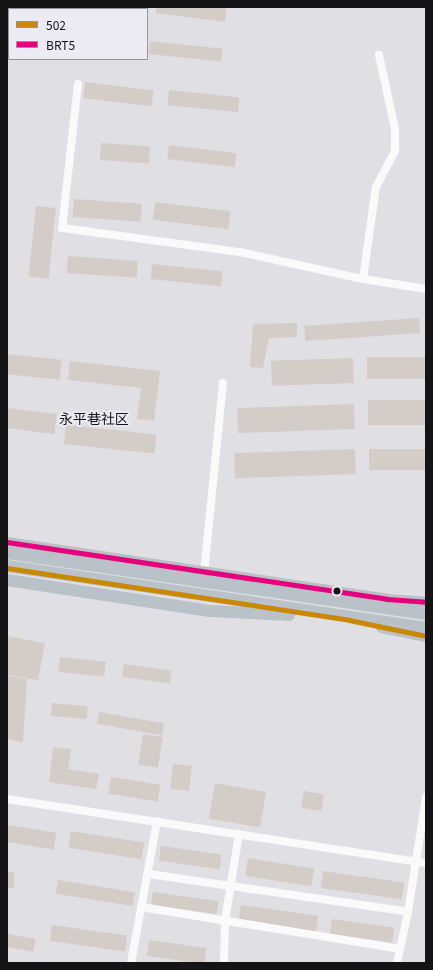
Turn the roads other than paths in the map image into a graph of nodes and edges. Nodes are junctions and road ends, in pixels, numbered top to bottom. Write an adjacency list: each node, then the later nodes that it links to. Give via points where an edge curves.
1 (379, 55): 3 (street, via 395,129 395,152 376,187)
2 (78, 84): 3 (street, via 62,228 240,252)
3 (363, 279): 4 (street)
4 (426, 289)
5 (224, 383): 9 (street)
6 (7, 542): 9 (main road)
7 (7, 553): 12 (highway)
8 (7, 567): 13 (highway); 15 (main road, via 349,620)
9 (204, 573): 11 (main road, via 387,599)
10 (7, 580): 13 (highway, via 210,611)
11 (426, 602)
12 (426, 614)
13 (402, 625): 14 (highway)
14 (426, 628)
15 (426, 636)
16 (426, 798): 20 (street)
17 (7, 799): 18 (street)
18 (157, 821): 19 (street); 22 (street)
19 (239, 834): 20 (street); 23 (street)
20 (417, 862): 21 (street); 25 (street)
21 (426, 863)
22 (149, 874): 23 (street); 24 (street)
23 (232, 886): 25 (street); 26 (street)
24 (141, 907): 26 (street); 28 (street)
25 (408, 912): 27 (street)
26 (225, 921): 27 (street); 29 (street)
27 (400, 949): 30 (street)
28 (131, 963)
29 (224, 963)
30 (397, 963)

